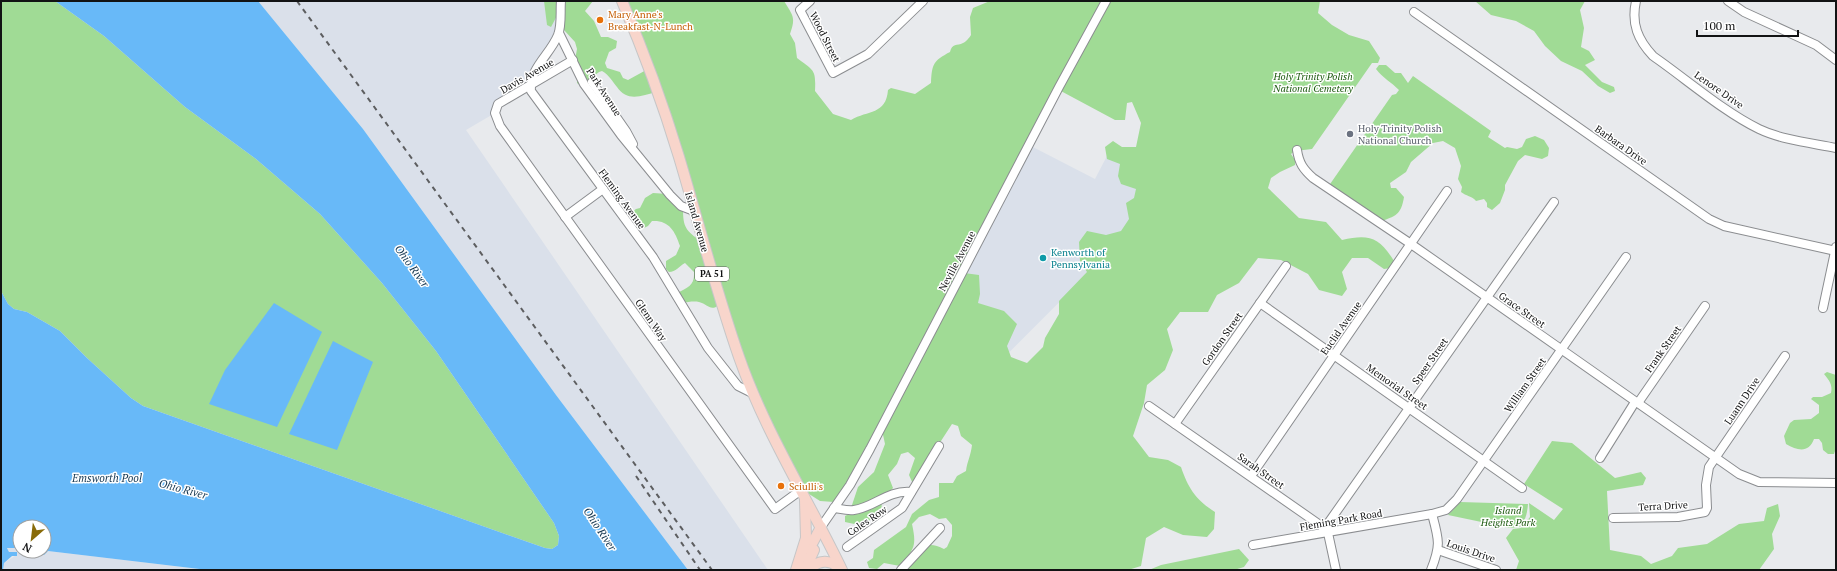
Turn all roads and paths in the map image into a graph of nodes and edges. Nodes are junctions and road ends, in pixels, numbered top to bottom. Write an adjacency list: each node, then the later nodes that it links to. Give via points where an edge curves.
1 (560, 1): 9 (street)
2 (622, 1): 21 (main road, Island Avenue / PA 51, via 656,84)
3 (810, 1): 4 (street, Wood Street, via 800,10 832,73 868,54)
4 (923, 1)
5 (1106, 1): 48 (street, Neville Avenue, via 870,448)
6 (1636, 1): 15 (street, Lenore Drive, via 1636,31 1653,56 1743,120 1760,129 1779,136)
7 (1728, 1): 11 (street, via 1744,12 1816,45)
8 (1414, 12): 24 (street, Barbara Drive, via 1709,219 1724,226)
9 (559, 33): 10 (street, Park Avenue); 13 (street, via 536,70)
10 (573, 60): 13 (street, Davis Avenue); 17 (street, Park Avenue, via 584,84 620,135)
11 (1836, 60)
12 (592, 82): 17 (street, Park Avenue, via 626,131)
13 (531, 87): 14 (street, Davis Avenue, via 498,104); 18 (street, Fleming Avenue, via 534,95)
14 (494, 112): 22 (street, Glenn Way, via 508,139)
15 (1836, 148)
16 (1297, 150): 23 (street, Grace Street, via 1299,162 1313,178)
17 (640, 157): 21 (street, Park Avenue, via 681,206)
18 (603, 189): 22 (street); 34 (street, Fleming Avenue, via 653,257 708,348 738,386)
19 (1448, 191): 23 (street, Euclid Avenue)
20 (1554, 202): 27 (street, Speer Street)
21 (694, 211): 34 (main road, Island Avenue / PA 51, via 719,299)
22 (565, 218): 47 (street, Glenn Way, via 775,509)
23 (1411, 244): 27 (street, Grace Street); 32 (street, Euclid Avenue)
24 (1836, 250): 30 (street)
25 (1626, 256): 31 (street, William Street)
26 (1286, 266): 28 (street, Gordon Street)
27 (1487, 298): 31 (street, Grace Street); 37 (street, Speer Street)
28 (1260, 303): 32 (street, Memorial Street); 38 (street, Gordon Street)
29 (1705, 306): 35 (street, Frank Street)
30 (1823, 308)
31 (1561, 350): 35 (street, Grace Street); 42 (street, William Street)
32 (1334, 356): 37 (street, Memorial Street); 43 (street, Euclid Avenue)
33 (1785, 356): 41 (street, Luann Drive)
34 (754, 394): 47 (main road, Island Avenue / PA 51)
35 (1636, 403): 40 (street, Frank Street); 41 (street, Grace Street)
36 (1149, 406): 38 (street, Sarah Street)
37 (1409, 408): 42 (street, Memorial Street); 53 (street, Speer Street, via 1329,522)
38 (1175, 424): 43 (street, Sarah Street)
39 (939, 446): 46 (street, Coles Row)
40 (1600, 458)
41 (1715, 458): 44 (street, Grace Street, via 1746,479 1766,483); 50 (street, Terra Drive, via 1707,476 1705,512 1678,517)
42 (1484, 461): 45 (street, Memorial Street); 49 (street, William Street, via 1452,505 1446,510)
43 (1251, 476): 53 (street, Sarah Street)
44 (1836, 483)
45 (1522, 488)
46 (911, 492): 48 (street, Coles Row, via 892,493 852,510); 55 (street, Coles Row, via 897,513)
47 (803, 493): 51 (main road, Island Avenue / PA 51); 57 (main road, via 806,538)
48 (834, 508): 51 (street, Neville Avenue)
49 (1432, 514): 53 (street, Fleming Park Road); 56 (street, via 1439,542)
50 (1613, 518)
51 (821, 527): 57 (main road); 58 (main road); 59 (main road, PA 51)
52 (940, 528): 60 (street)
53 (1328, 532): 54 (street, Fleming Park Road); 61 (street)
54 (1253, 545)
55 (847, 546)
56 (1438, 550): 62 (street); 63 (street, Louis Drive)
57 (797, 570)
58 (807, 570): 59 (main road, via 824,561 834,564)
59 (841, 570)
60 (901, 570)
61 (1336, 570)
62 (1431, 570)
63 (1496, 570)

